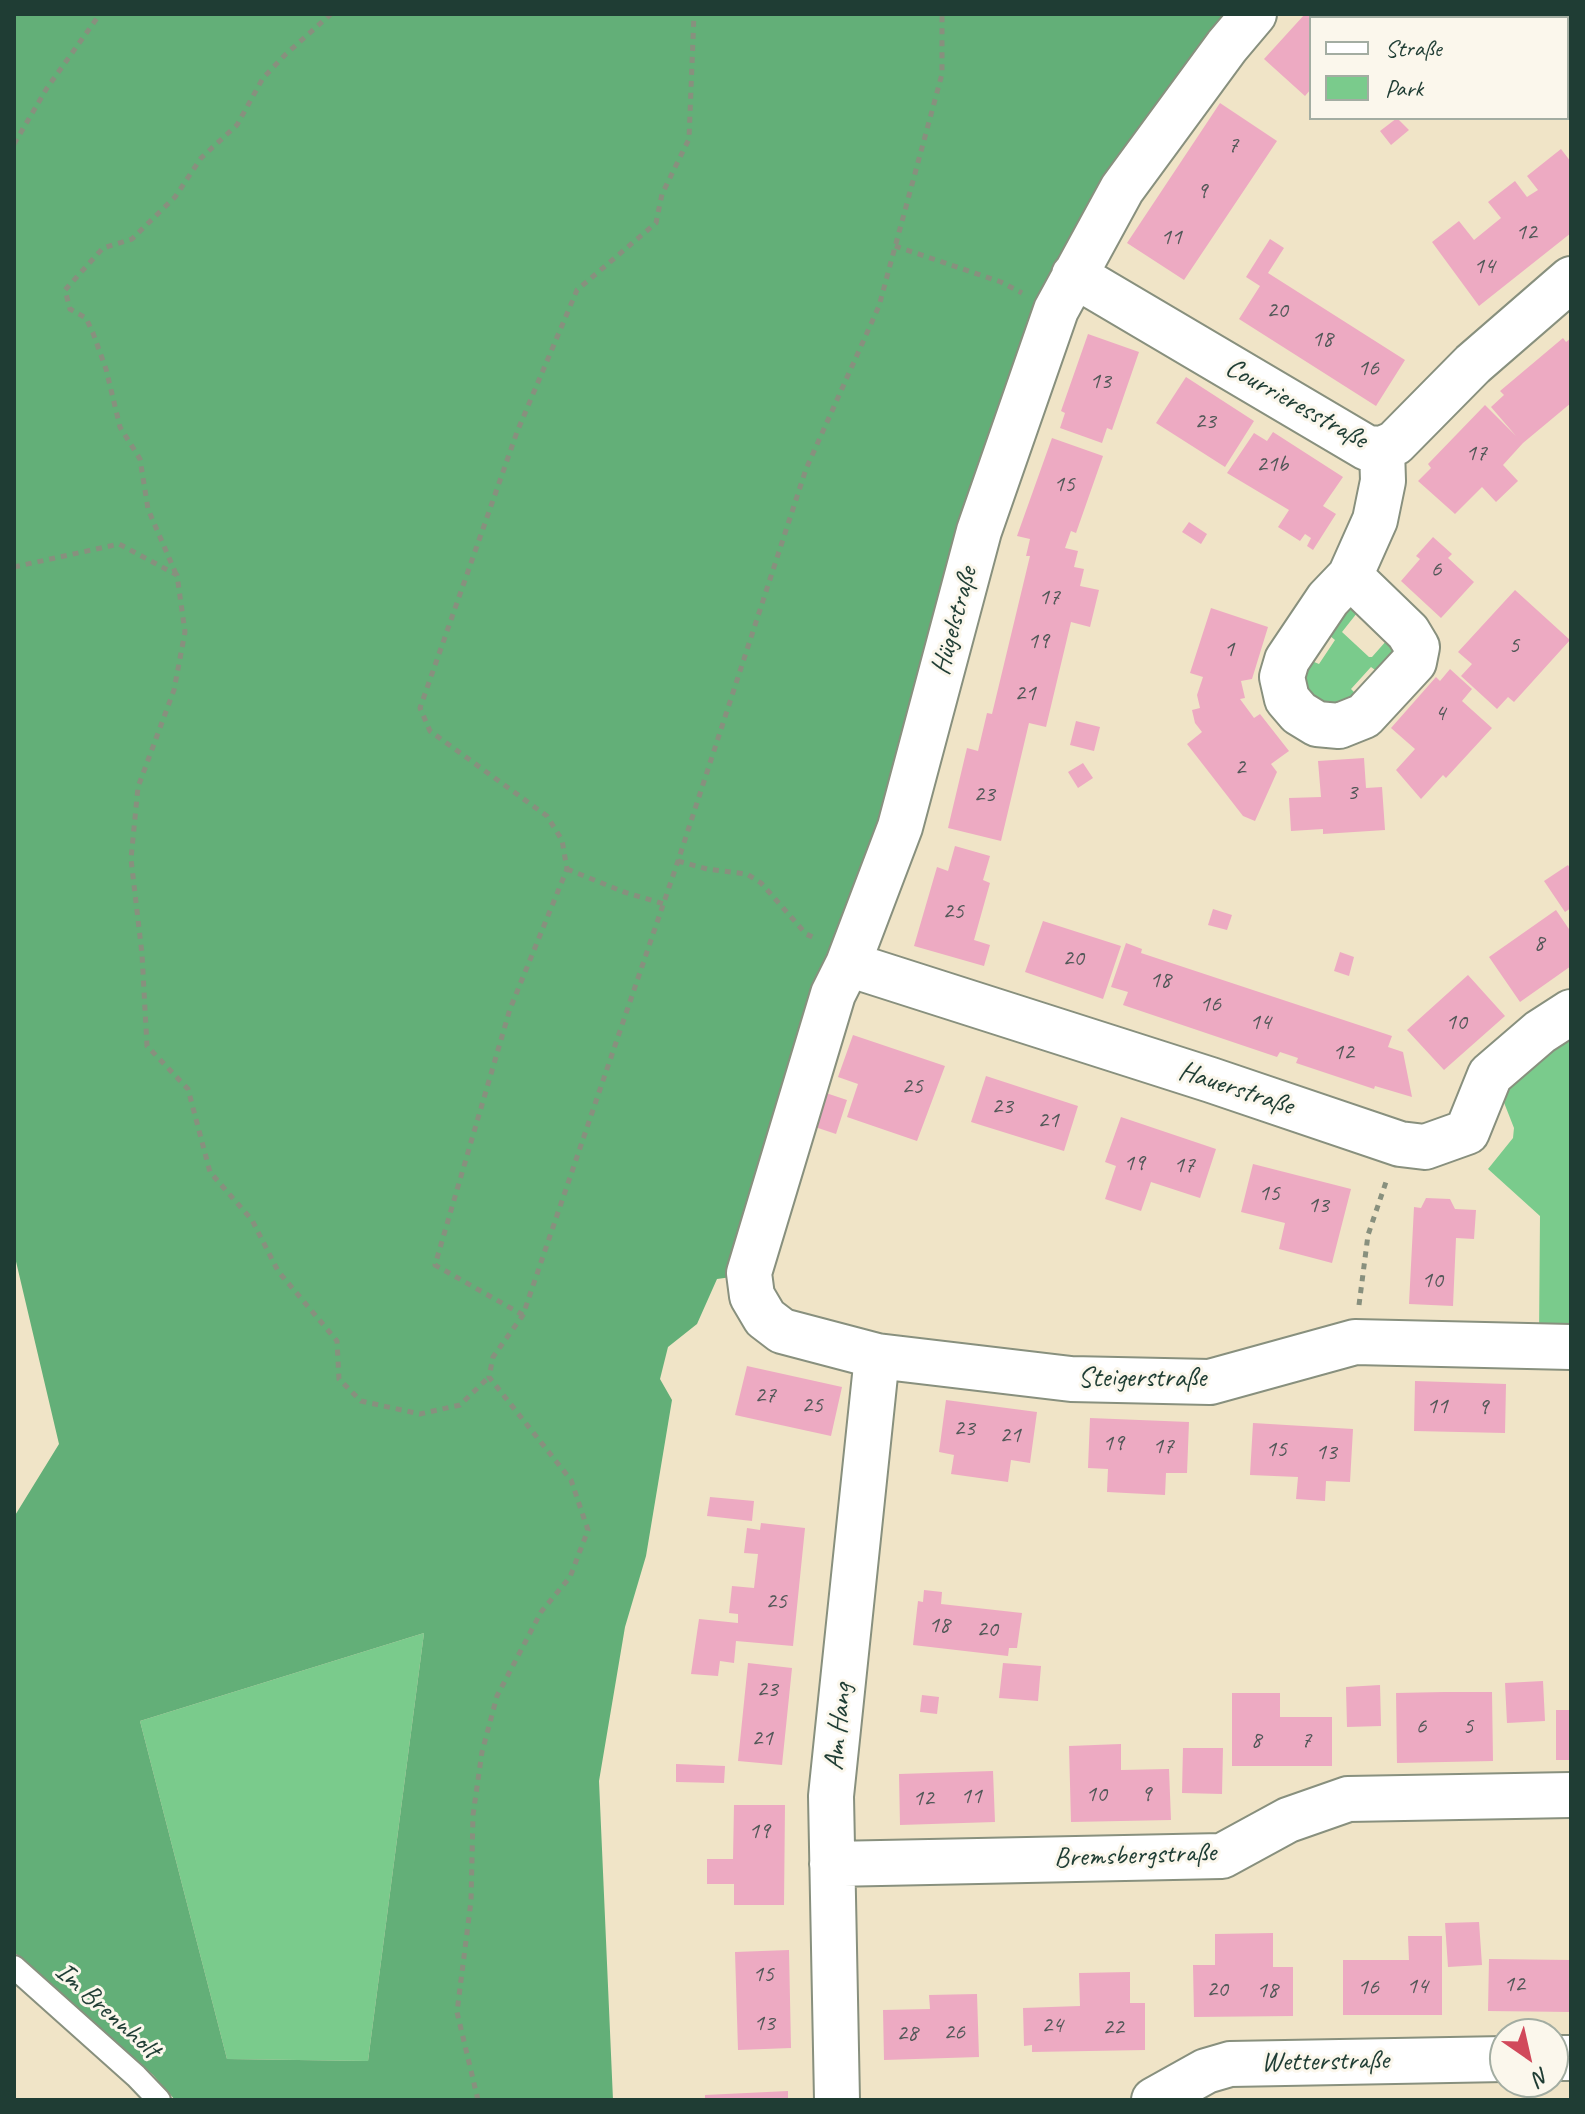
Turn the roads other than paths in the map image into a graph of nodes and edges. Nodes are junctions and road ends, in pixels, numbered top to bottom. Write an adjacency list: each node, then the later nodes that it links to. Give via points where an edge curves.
1 (1254, 14): 3 (street, Hügelstraße, via 1122,189)
2 (1571, 279): 4 (street, Courrieresstraße, via 1473,364 1395,443)
3 (1065, 292): 4 (street, Courrieresstraße, via 1367,448); 6 (street, Hügelstraße, via 979,531 900,827)
4 (1382, 449): 5 (street, via 1383,481 1375,520)
5 (1350, 576)
6 (851, 955): 7 (street, Hauerstraße, via 1400,1144 1425,1147 1467,1132 1490,1075); 8 (street, Hügelstraße, via 833,994)
7 (1571, 1012)
8 (749, 1273): 10 (street, Steigerstraße, via 752,1296 765,1318 782,1331)
9 (1571, 1347): 10 (street, Steigerstraße, via 1355,1342 1210,1382 1071,1379)
10 (877, 1356): 12 (street, Am Hang, via 831,1796)
11 (1571, 1795): 12 (street, Bremsbergstraße, via 1348,1799 1288,1820 1222,1856)
12 (832, 1864): 17 (street, Am Hang)
13 (14, 1967): 16 (lane, Im Brennholt)
14 (1489, 2059): 15 (street, Wetterstraße, via 1230,2064 1206,2071)
15 (1174, 2095)
16 (159, 2100)
17 (837, 2100)

